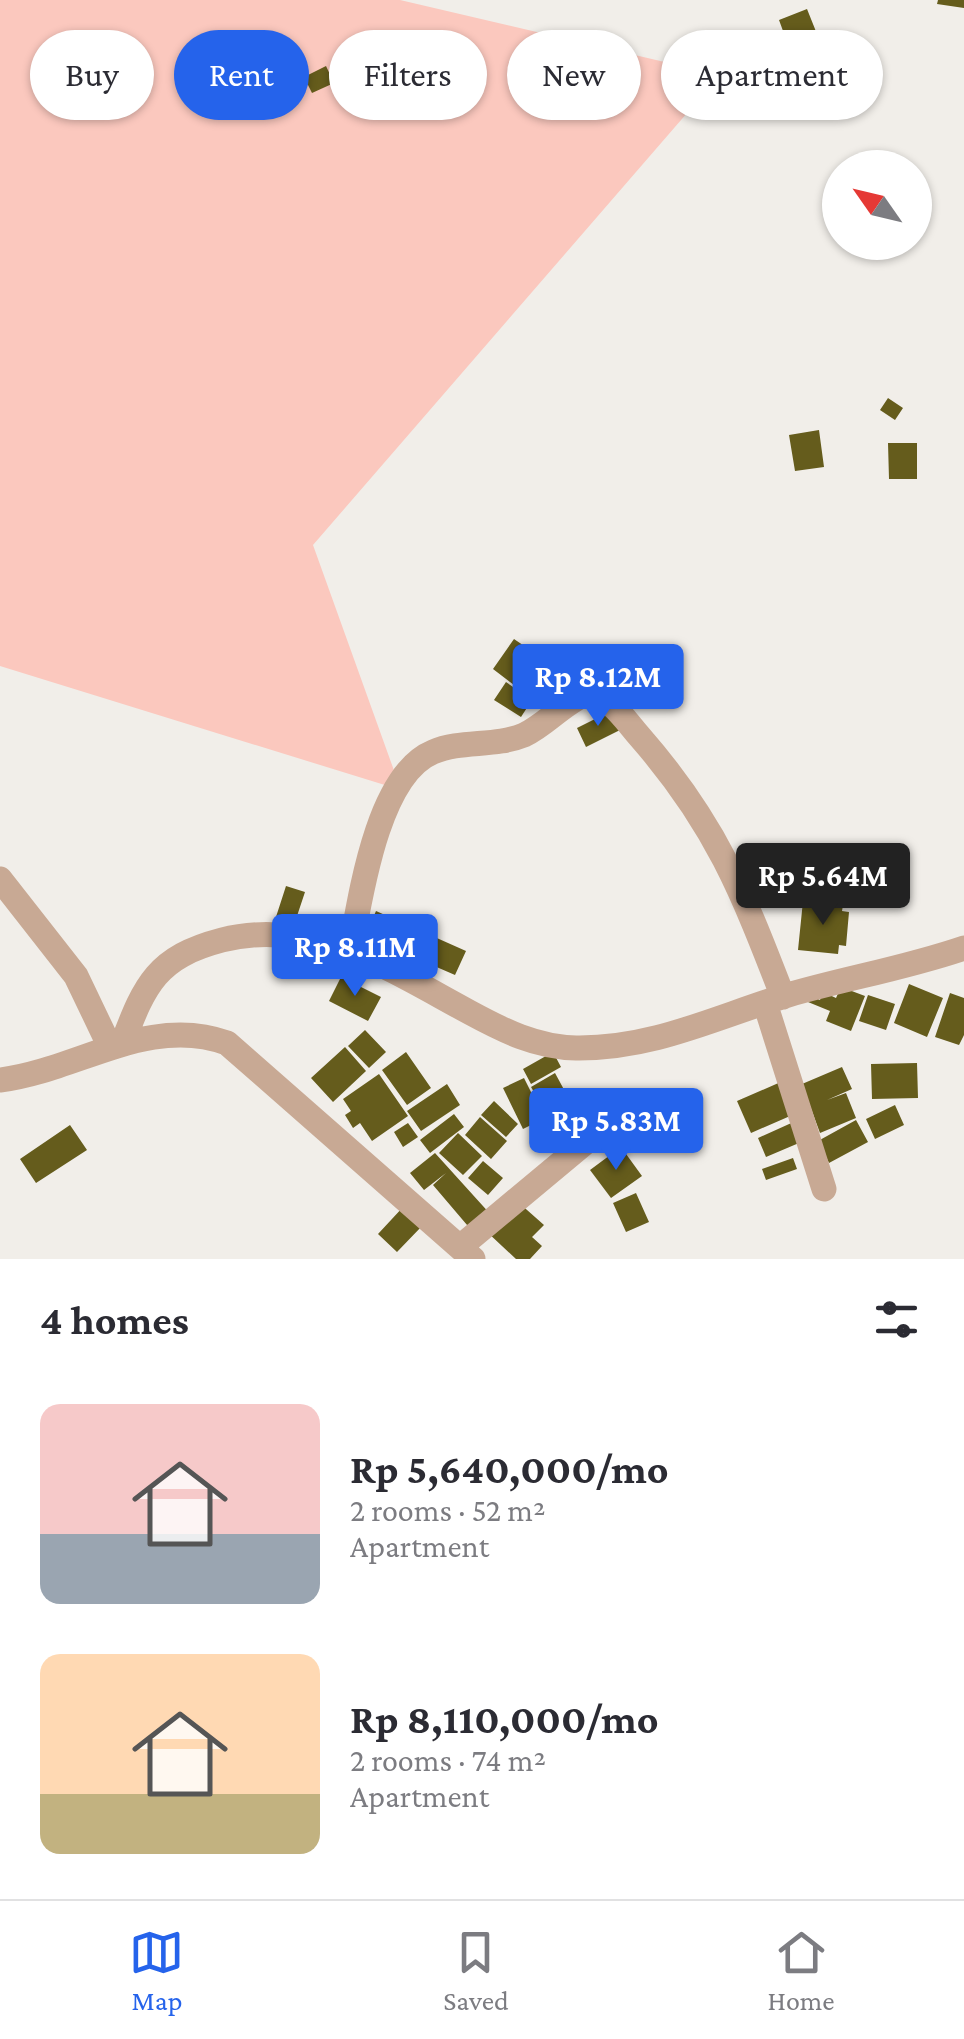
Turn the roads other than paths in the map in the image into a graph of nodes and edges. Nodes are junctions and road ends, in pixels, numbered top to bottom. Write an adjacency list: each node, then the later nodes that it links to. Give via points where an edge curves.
1 (0, 879): 5 (street, via 76,976)
2 (957, 951): 4 (street)
3 (350, 953): 4 (street, via 516,1036 553,1046 614,1046 676,1035); 4 (street, via 375,843 412,764 438,749 523,735 588,693 614,708 716,837); 5 (street, via 286,932 199,946 154,975)
4 (774, 1000): 8 (street)
5 (116, 1045): 6 (street); 9 (street, via 186,1034 226,1043)
6 (2, 1083)
7 (610, 1122): 9 (street)
8 (824, 1189)
9 (467, 1253)

